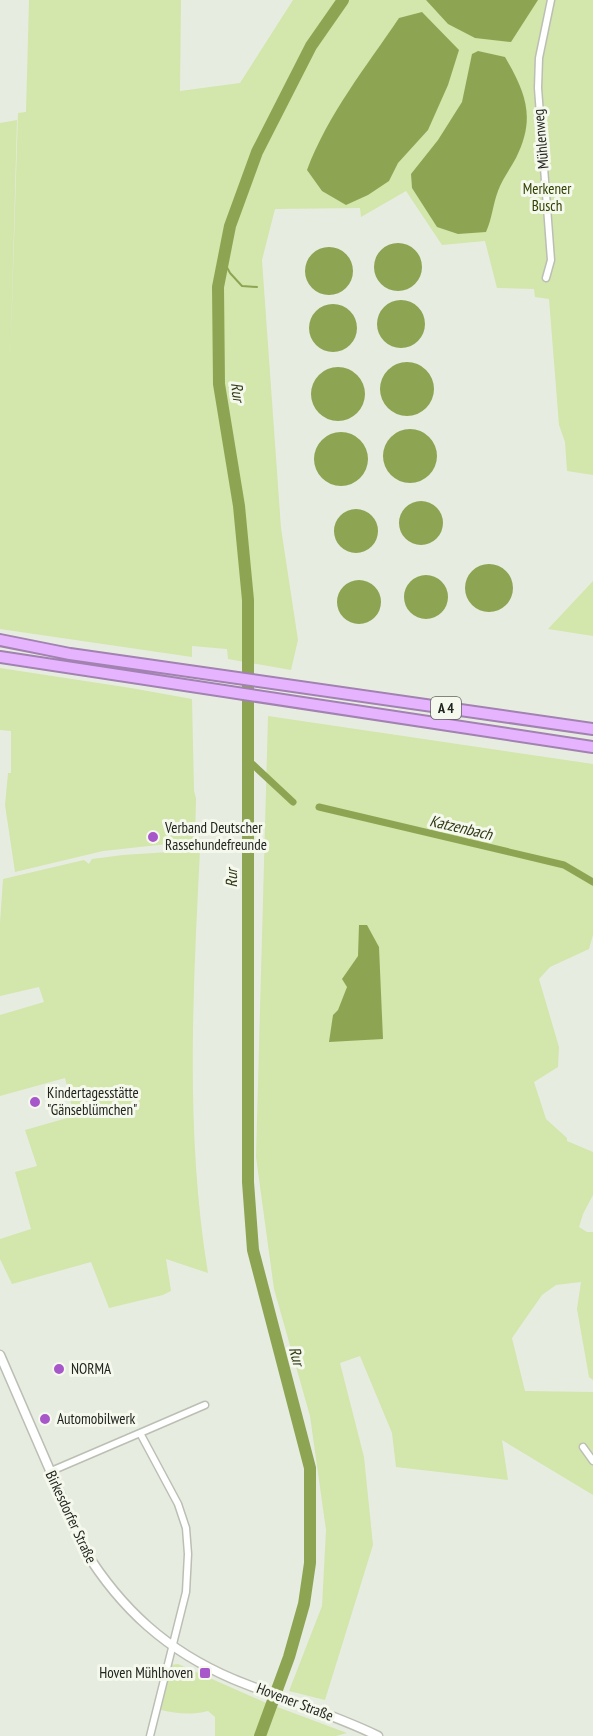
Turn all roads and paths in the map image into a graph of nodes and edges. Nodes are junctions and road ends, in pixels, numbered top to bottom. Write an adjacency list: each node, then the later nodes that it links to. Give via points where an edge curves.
1 (551, 0): 2 (street, Mühlenweg, via 539,58 538,88 550,260)
2 (546, 278)
3 (0, 640): 5 (highway, A 4, via 70,654)
4 (0, 657): 6 (highway, A 4)
5 (593, 729)
6 (593, 747)
7 (0, 1355): 12 (main road, Birkesdorfer Straße)
8 (205, 1405): 9 (street)
9 (140, 1433): 12 (street); 13 (street, via 178,1503 186,1528 186,1592)
10 (583, 1447): 11 (street)
11 (593, 1461)
12 (50, 1472): 13 (main road, Birkesdorfer Straße, via 84,1549 102,1578 122,1603)
13 (171, 1644): 14 (main road, Birkesdorfer Straße, via 213,1670); 15 (street)
14 (246, 1683): 16 (main road, Hovener Straße)
15 (150, 1736)
16 (378, 1736)

